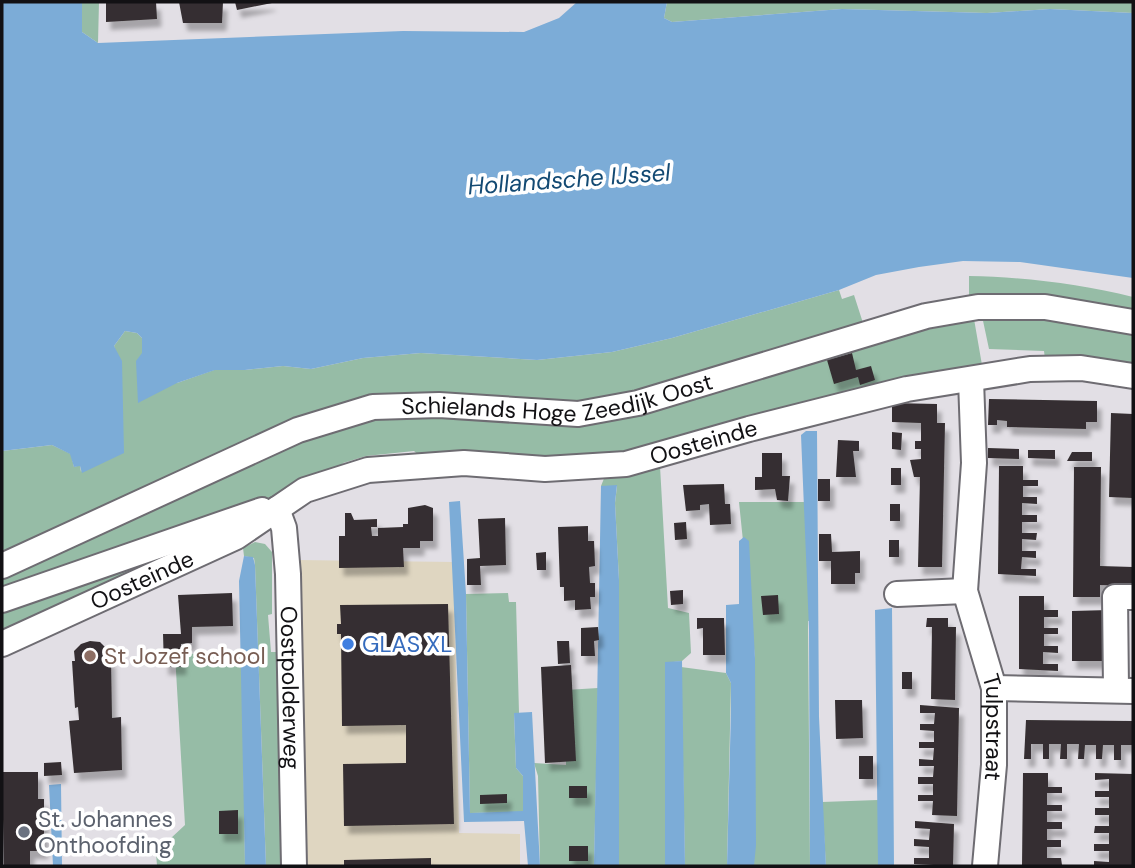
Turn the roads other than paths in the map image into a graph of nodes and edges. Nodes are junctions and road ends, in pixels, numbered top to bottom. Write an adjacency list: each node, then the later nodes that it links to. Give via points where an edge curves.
1 (1133, 323): 5 (street, Schielands Hoge Zeedijk Oost, via 1045,307 978,307 926,316 638,403 578,414 439,405 373,407 298,430)
2 (1133, 376): 3 (street, Oosteinde, via 1043,368)
3 (971, 380): 4 (street, Oosteinde, via 907,389 626,464 545,469 464,463 368,470 305,490); 6 (street, Tulpstraat, via 974,463)
4 (277, 509): 9 (street, Oosteinde, via 248,514); 10 (street, Oosteinde, via 236,537); 13 (street, Oostpolderweg, via 284,528 288,574)
5 (2, 566)
6 (965, 591): 7 (street); 11 (street, Tulpstraat)
7 (897, 594)
8 (1133, 597): 12 (street, via 1115,597)
9 (2, 600)
10 (2, 644)
11 (994, 688): 12 (street); 14 (street, Tulpstraat, via 994,765)
12 (1124, 690)
13 (294, 866)
14 (985, 866)

